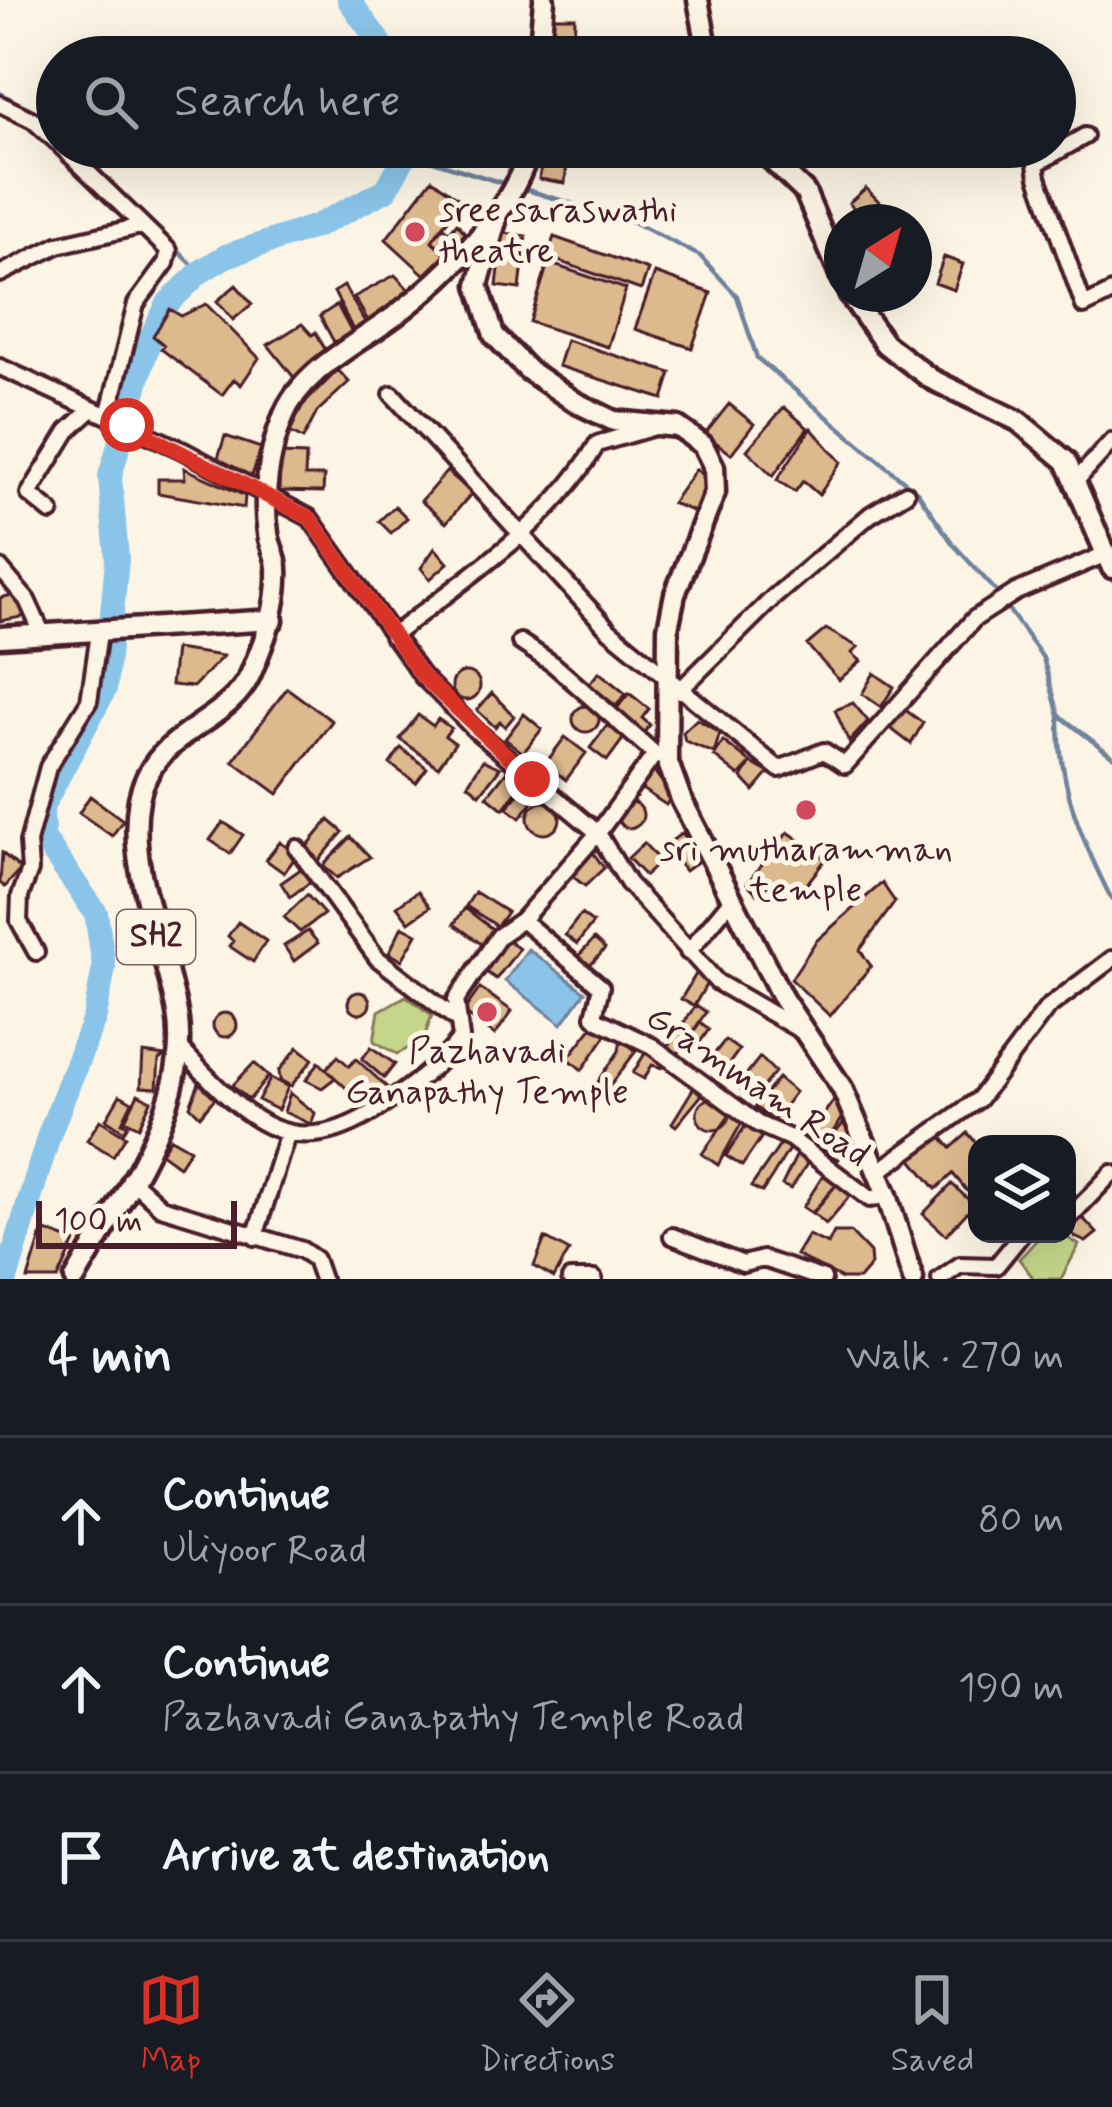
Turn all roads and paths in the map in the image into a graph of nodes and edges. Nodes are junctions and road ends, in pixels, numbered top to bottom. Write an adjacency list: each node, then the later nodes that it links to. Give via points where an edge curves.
1 (544, 0): 3 (main road)
2 (698, 0): 4 (main road)
3 (540, 36)
4 (706, 36)
5 (0, 104): 6 (street)
6 (36, 123)
7 (1085, 136): 8 (street)
8 (1076, 141)
9 (83, 168): 14 (street)
10 (523, 168): 13 (main road, SH2)
11 (780, 168): 15 (main road, via 805,192)
12 (1037, 168): 17 (street, via 1084,306)
13 (499, 210): 23 (main road, via 478,285 494,335 574,402 614,421); 27 (main road, SH2, via 425,289 302,389 275,440)
14 (141, 226): 16 (street, via 58,245); 22 (street, via 169,251 136,304)
15 (824, 237)
16 (0, 274)
17 (1112, 292)
18 (862, 312): 25 (main road, via 885,344 931,380 1018,421 1066,461)
19 (0, 367): 21 (street)
20 (392, 394): 29 (street)
21 (92, 409): 22 (street); 28 (street, via 68,431 29,494)
22 (111, 417): 27 (street)
23 (663, 423): 29 (street, via 597,444 559,498); 38 (main road, via 703,445 715,492 675,594)
24 (1112, 441): 25 (street)
25 (1075, 482): 30 (main road)
26 (906, 494): 38 (street, via 870,514)
27 (268, 497): 32 (main road, SH2, via 278,565); 35 (street, via 310,518)
28 (51, 512)
29 (520, 532): 35 (street); 38 (street)
30 (1109, 561): 38 (street, via 1016,592 974,619 845,765 824,751 778,769)
31 (0, 568): 34 (street)
32 (273, 620): 33 (main road); 49 (main road, SH2, via 248,681 164,749 140,799 145,882)
33 (99, 633): 34 (main road); 44 (street, via 89,701 48,767 28,842 31,870 19,921)
34 (43, 635): 36 (main road)
35 (392, 636): 40 (street, via 475,730)
36 (0, 638)
37 (520, 642): 39 (street)
38 (673, 686): 39 (main road)
39 (661, 757): 40 (street); 42 (main road)
40 (598, 833): 43 (street); 45 (street, via 628,883)
41 (297, 848): 47 (street, via 377,958)
42 (732, 899): 45 (street); 48 (main road)
43 (522, 920): 47 (street, via 499,936 456,1000); 54 (street, Grammam Road, via 601,987 594,1016 652,1046 870,1199)
44 (36, 952)
45 (688, 952): 48 (street, via 717,982)
46 (1112, 959): 51 (street, via 1047,1008 979,1099)
47 (459, 1021): 50 (street, via 461,1038 438,1067 372,1114 334,1134)
48 (807, 1035): 51 (main road, via 842,1088)
49 (180, 1048): 50 (street, via 232,1103); 53 (main road, SH2, via 162,1116)
50 (287, 1135): 57 (street)
51 (878, 1172): 54 (main road)
52 (1112, 1173): 55 (street)
53 (130, 1179): 57 (street, via 160,1207); 59 (main road, SH2)
54 (887, 1196): 64 (main road)
55 (1076, 1211)
56 (672, 1236): 63 (street, via 743,1264 763,1258)
57 (255, 1237): 60 (street, via 302,1250)
58 (1015, 1243): 65 (street, via 996,1266 961,1265)
59 (75, 1279)
60 (322, 1279)
61 (570, 1279): 62 (street)
62 (594, 1279)
63 (823, 1279)
64 (913, 1279)
65 (940, 1279)

